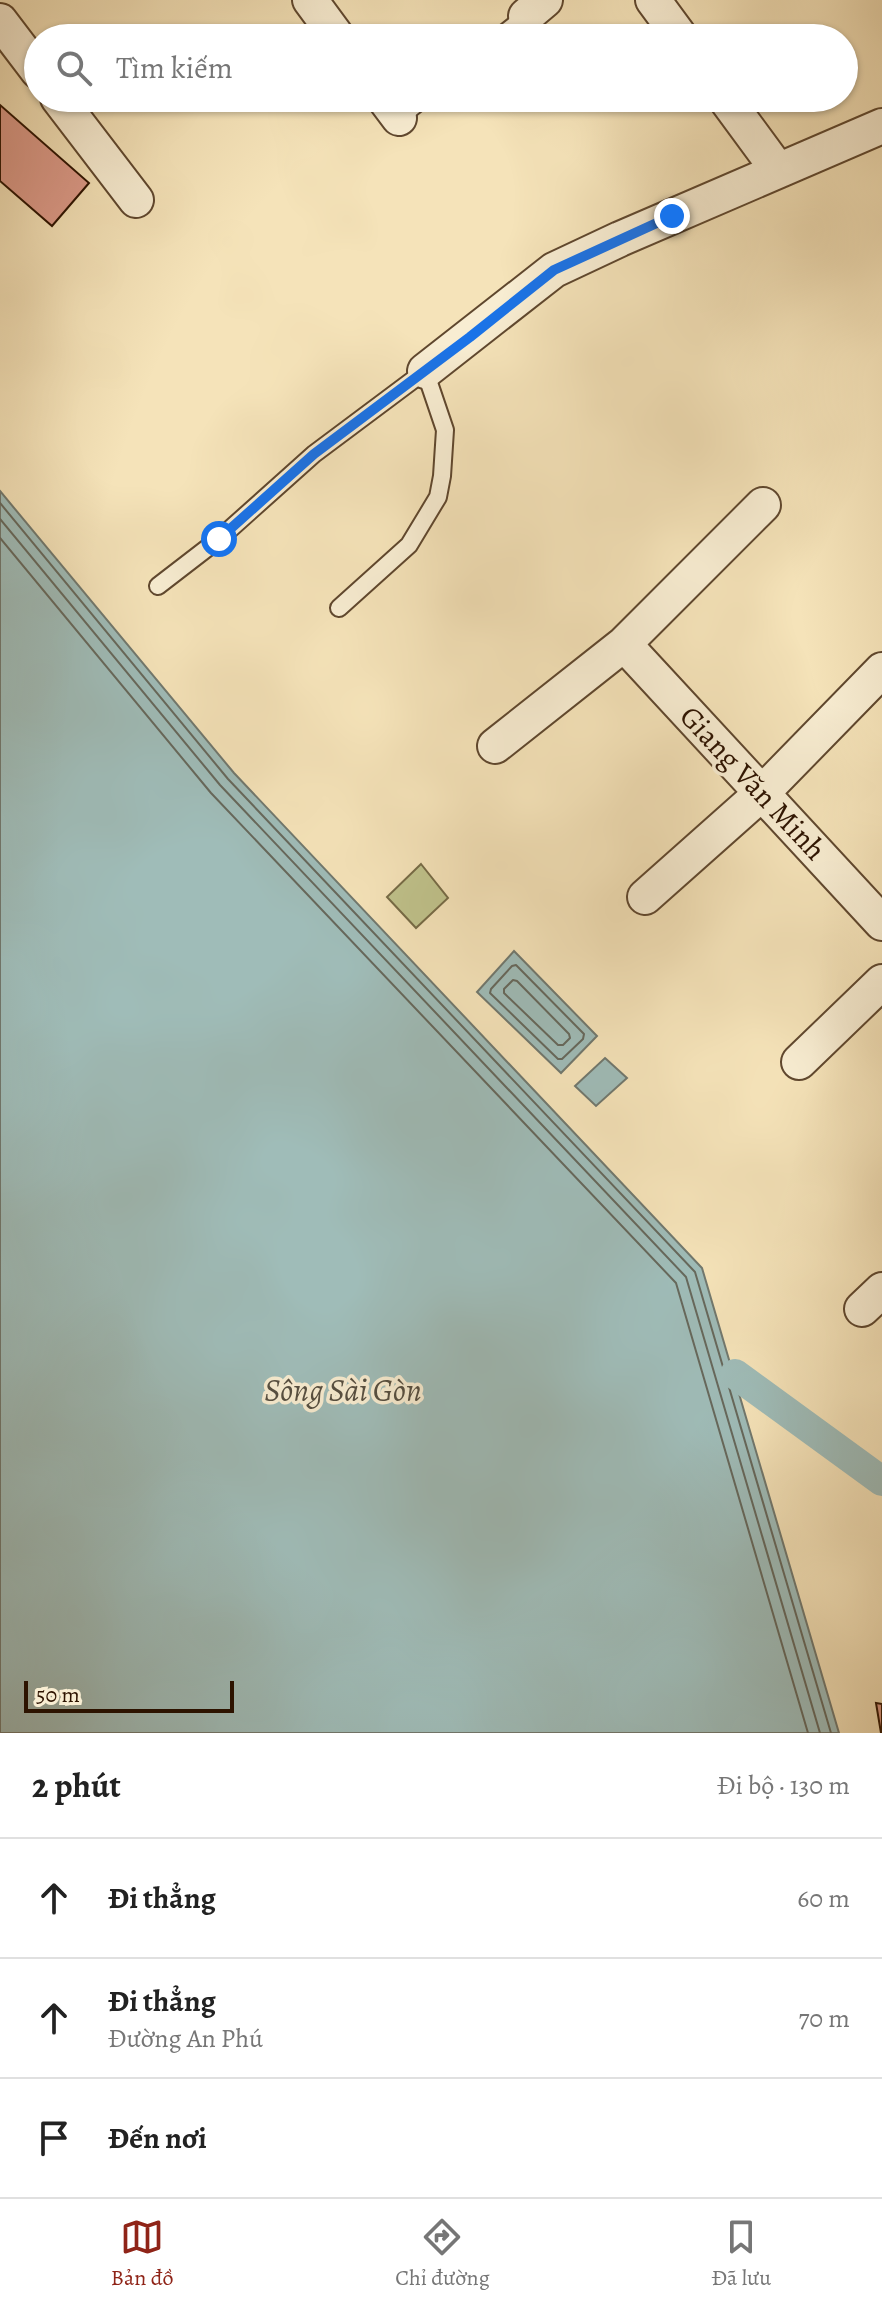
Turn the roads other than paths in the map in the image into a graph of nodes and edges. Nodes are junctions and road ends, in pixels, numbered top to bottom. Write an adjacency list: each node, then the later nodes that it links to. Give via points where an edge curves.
1 (310, 0): 5 (street)
2 (653, 0): 7 (street)
3 (536, 8): 6 (lane)
4 (0, 21): 8 (street)
5 (328, 24)
6 (516, 24)
7 (671, 24)
8 (24, 53)
9 (69, 112): 13 (street)
10 (735, 112): 12 (street)
11 (882, 126): 12 (street)
12 (778, 170): 14 (street, via 554,270)
13 (136, 200)
14 (425, 371): 16 (lane, via 314,454); 17 (lane, via 445,430 438,497 409,545)
15 (763, 505): 18 (street)
16 (158, 586)
17 (339, 608)
18 (624, 644): 20 (street); 21 (street, Giang Văn Minh)
19 (882, 670): 21 (street)
20 (495, 746)
21 (762, 793): 22 (street); 23 (street, Giang Văn Minh)
22 (645, 897)
23 (882, 923)
24 (882, 982): 25 (street)
25 (799, 1062)

